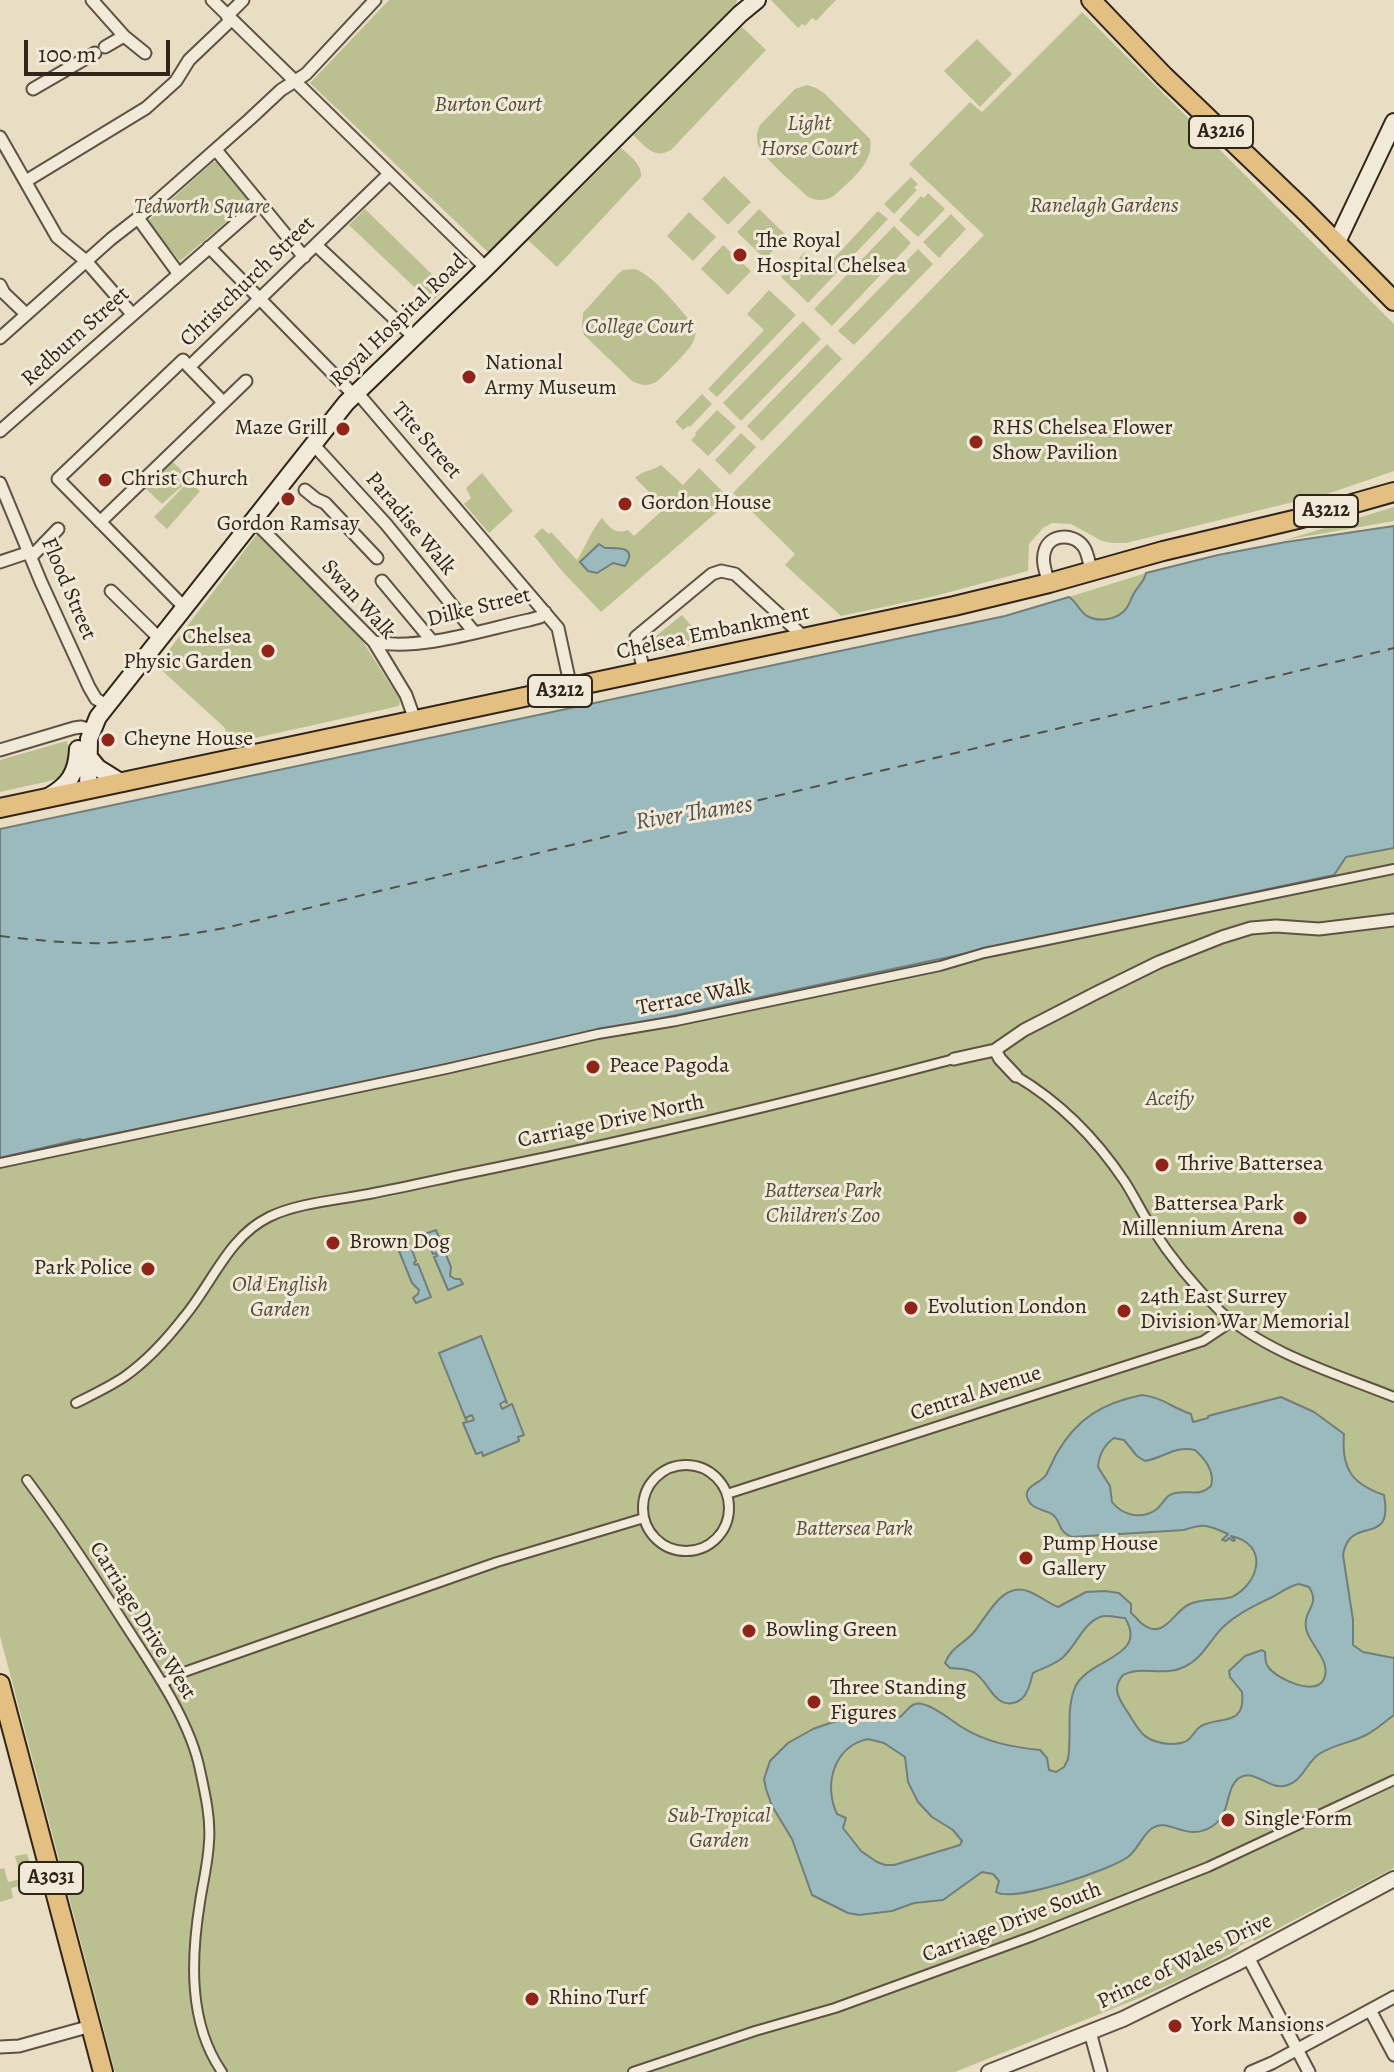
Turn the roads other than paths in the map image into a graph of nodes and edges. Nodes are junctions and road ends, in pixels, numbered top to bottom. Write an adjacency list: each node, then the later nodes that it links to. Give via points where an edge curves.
1 (92, 0): 8 (street)
2 (212, 0): 7 (street)
3 (243, 0): 7 (street)
4 (375, 0): 10 (street)
5 (756, 0): 24 (main road, Royal Hospital Road)
6 (1091, 0): 19 (main road, A3216)
7 (229, 18): 10 (street); 16 (street, via 146,108)
8 (124, 36): 9 (street); 11 (street)
9 (145, 53)
10 (296, 81): 14 (street); 15 (street)
11 (33, 89)
12 (1394, 122): 19 (main road)
13 (0, 137): 16 (street)
14 (216, 150): 17 (street); 18 (street)
15 (389, 174): 20 (street, Christchurch Street); 24 (street)
16 (26, 181): 23 (street, via 57,237)
17 (259, 204): 21 (street); 22 (street)
18 (138, 218): 23 (street); 25 (street)
19 (1336, 244): 28 (main road, A3216)
20 (316, 245): 22 (street, Christchurch Street); 31 (street)
21 (209, 247): 25 (street); 27 (street, Tite Street)
22 (304, 257): 27 (street, Christchurch Street)
23 (86, 261): 29 (street); 30 (street)
24 (486, 268): 31 (main road, Royal Hospital Road)
25 (178, 273): 30 (street, Redburn Street)
26 (0, 285): 29 (street)
27 (260, 299): 33 (street, Christchurch Street); 35 (street, Tite Street)
28 (1394, 301)
29 (26, 314): 32 (street)
30 (132, 314): 37 (street, Redburn Street)
31 (414, 337): 35 (main road, Royal Hospital Road)
32 (0, 338)
33 (189, 367): 36 (street); 43 (street, Christchurch Street, via 183,360 58,479)
34 (246, 381): 36 (street)
35 (355, 393): 38 (main road, Royal Hospital Road); 53 (street, Tite Street)
36 (223, 402): 43 (street)
37 (0, 431)
38 (312, 443): 42 (main road, Royal Hospital Road); 54 (street, Paradise Walk)
39 (0, 483): 45 (street, Flood Street)
40 (305, 490): 46 (street, via 325,503)
41 (1391, 491): 48 (main road, Chelsea Embankment / A3212)
42 (253, 520): 52 (main road, Royal Hospital Road); 58 (street, Swan Walk)
43 (100, 522): 52 (street, Christchurch Street)
44 (58, 529): 45 (street)
45 (31, 554): 47 (street); 61 (street, Flood Street, via 93,694)
46 (377, 558)
47 (0, 562)
48 (1091, 571): 50 (main road, Chelsea Embankment / A3212); 50 (street, via 1083,545 1058,537 1045,550)
49 (382, 581): 57 (street)
50 (1049, 583): 55 (main road, Chelsea Embankment / A3212)
51 (111, 591): 56 (street)
52 (185, 608): 56 (main road, Royal Hospital Road)
53 (545, 612): 54 (street, Dilke Street); 60 (street, Tite Street, via 558,628)
54 (474, 632): 57 (street, Dilke Street)
55 (805, 638): 59 (main road, Chelsea Embankment / A3212); 59 (street, via 735,574 721,571 636,637)
56 (160, 639): 61 (main road, Royal Hospital Road)
57 (432, 641): 58 (street, Dilke Street)
58 (374, 642): 62 (street, Swan Walk)
59 (644, 672): 60 (main road, Chelsea Embankment / A3212)
60 (571, 688): 62 (main road, Chelsea Embankment / A3212)
61 (107, 705): 63 (main road, Royal Hospital Road)
62 (415, 720): 66 (main road, Chelsea Embankment / A3212)
63 (86, 729): 64 (street); 65 (main road, Royal Hospital Road); 68 (main road, Royal Hospital Road, via 75,774)
64 (0, 750)
65 (88, 756): 66 (main road); 67 (main road, Royal Hospital Road)
66 (122, 783): 67 (main road, Chelsea Embankment / A3212)
67 (88, 790): 68 (main road, Chelsea Embankment / A3212)
68 (47, 798): 69 (main road, Chelsea Embankment / A3212)
69 (0, 808)
70 (1394, 869): 75 (street, Terrace Walk)
71 (1394, 920): 72 (street, Carriage Drive North, via 1319,929 1251,928 1222,937 1096,993)
72 (995, 1050): 73 (street, Carriage Drive North); 74 (street)
73 (954, 1059): 78 (street, Carriage Drive North, via 624,1141 272,1215 231,1249 186,1315 145,1360)
74 (1016, 1076): 76 (street, via 1086,1133 1125,1182 1172,1258)
75 (0, 1163)
76 (1233, 1321): 77 (street, via 1304,1361); 80 (street, Central Avenue, via 1203,1341)
77 (1394, 1397)
78 (76, 1403)
79 (27, 1480): 82 (street, Carriage Drive West)
80 (727, 1494): 81 (street, via 720,1482 698,1467 669,1468 649,1486); 81 (street, via 728,1519 705,1547 667,1547)
81 (644, 1518): 82 (street, via 497,1562)
82 (163, 1683): 94 (street, Carriage Drive West, via 200,1766 206,1803 209,1841 194,1987 204,2035)
83 (0, 1684): 89 (main road, A3031)
84 (1394, 1780): 96 (street, Carriage Drive South, via 1208,1867 1033,1936 835,2008)
85 (1394, 1879): 86 (street, Prince of Wales Drive)
86 (1248, 1957): 90 (street, Prince of Wales Drive); 92 (street)
87 (1394, 1997): 88 (street)
88 (1370, 2010): 92 (street); 93 (street)
89 (91, 2026): 91 (street); 95 (main road, A3031)
90 (1090, 2032): 97 (street, Prince of Wales Drive); 98 (street)
91 (0, 2047)
92 (1297, 2050): 99 (street); 100 (street)
93 (1394, 2055)
94 (221, 2071)
95 (103, 2072)
96 (633, 2072)
97 (989, 2072)
98 (1101, 2072)
99 (1251, 2072)
100 (1309, 2072)

